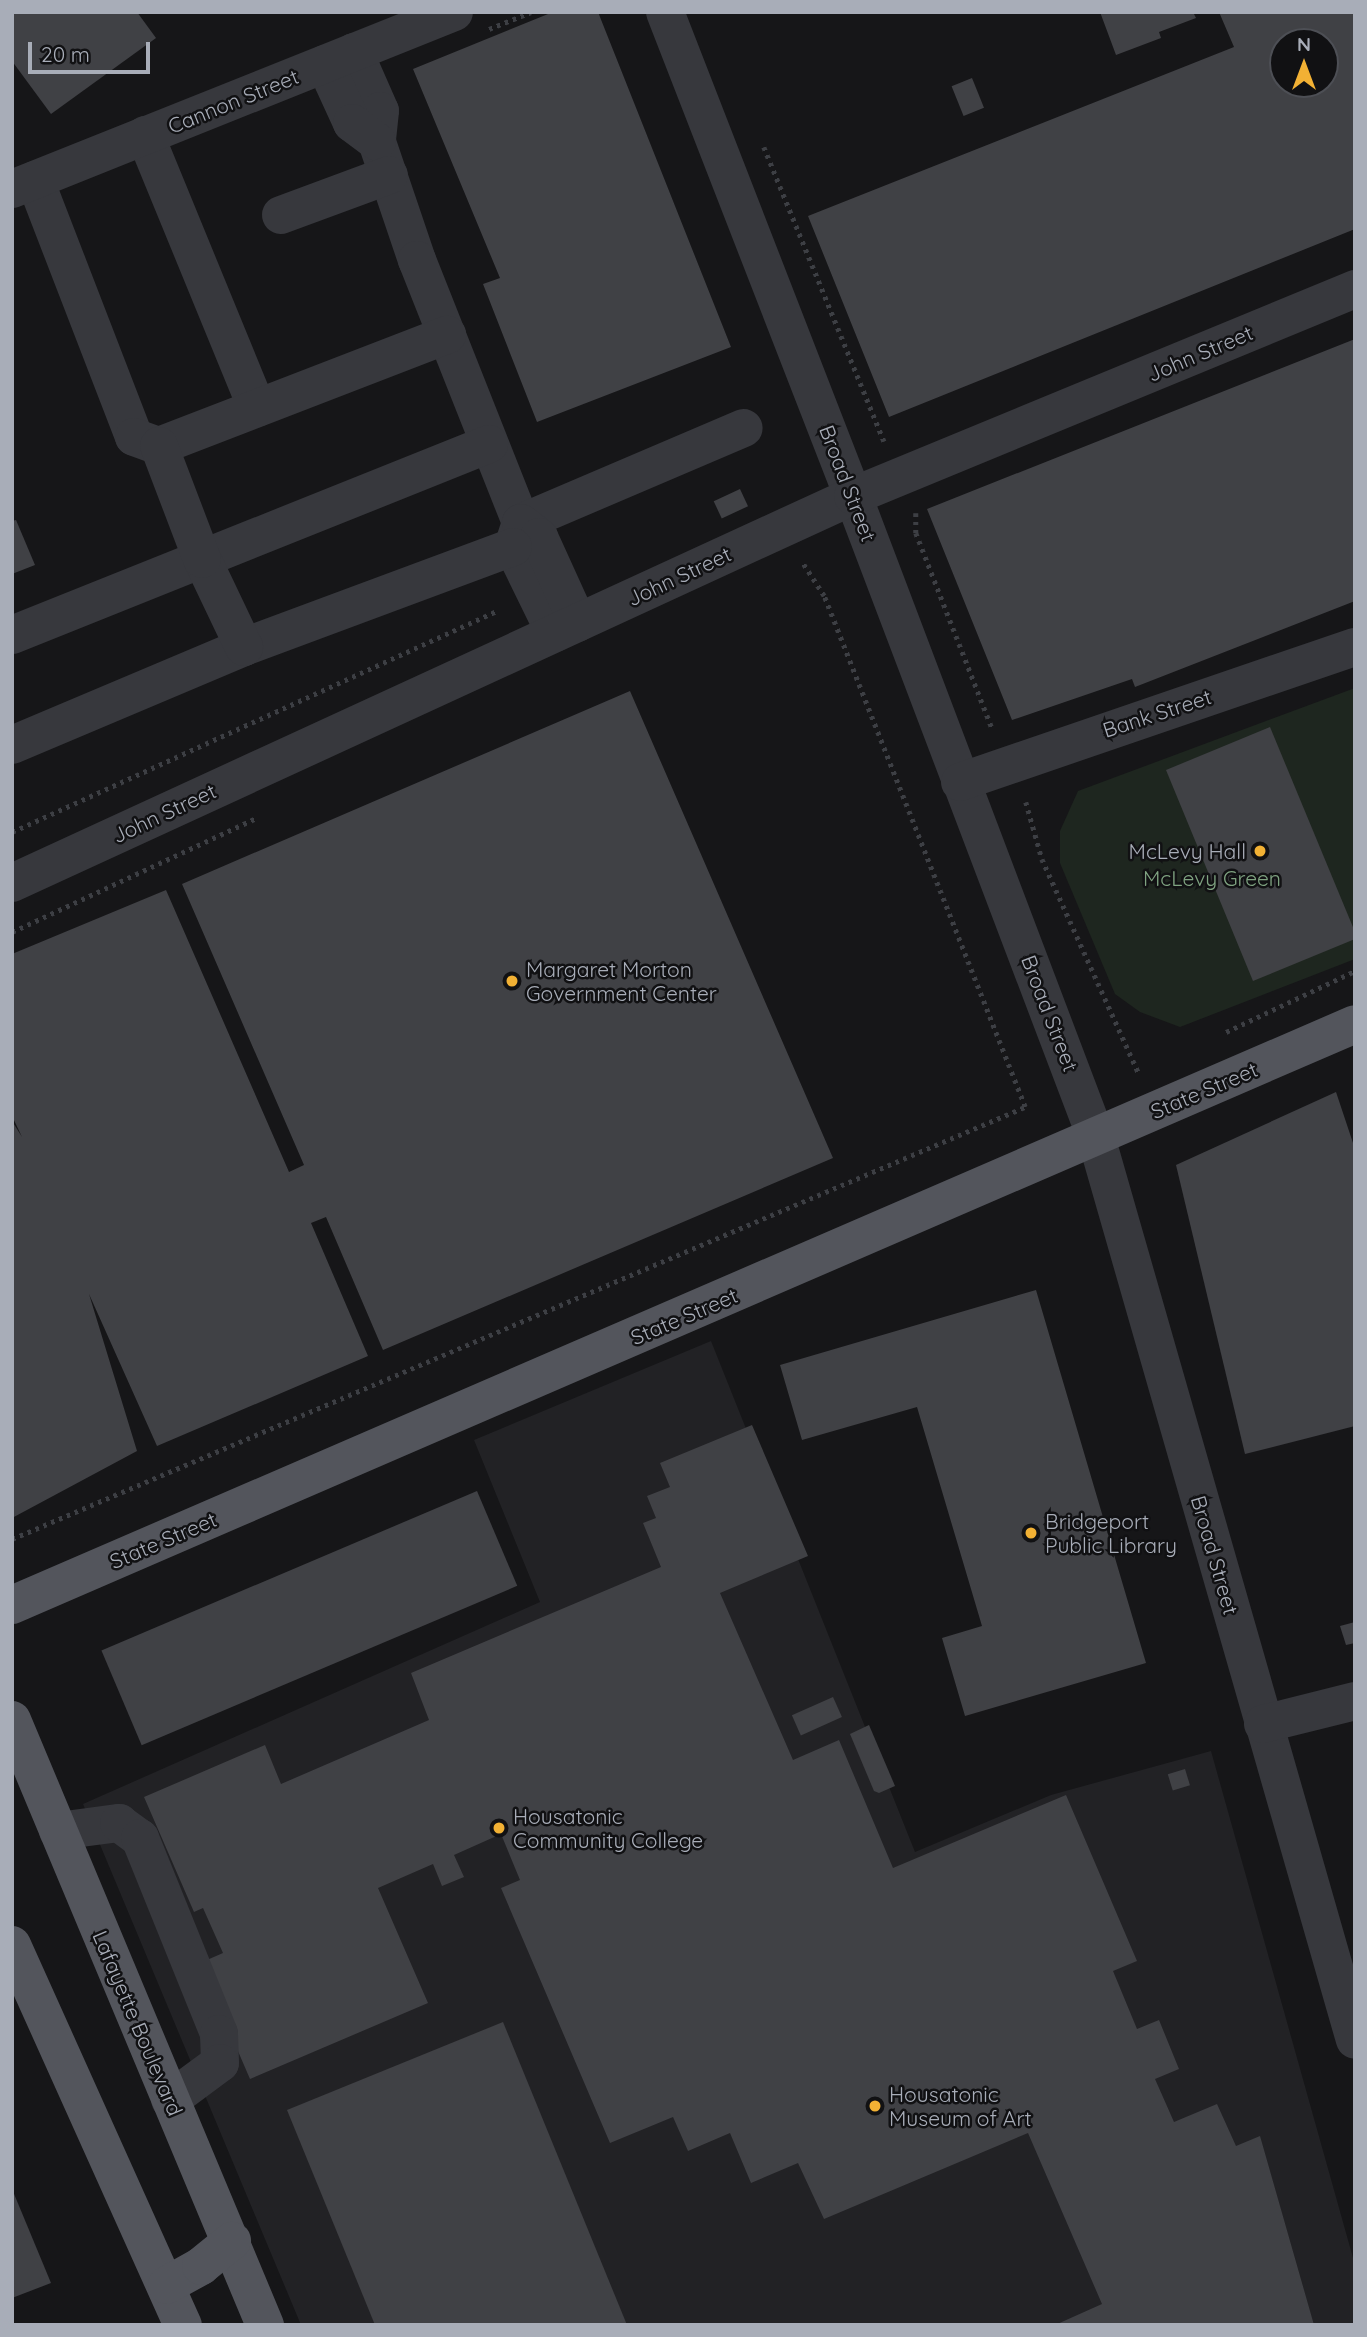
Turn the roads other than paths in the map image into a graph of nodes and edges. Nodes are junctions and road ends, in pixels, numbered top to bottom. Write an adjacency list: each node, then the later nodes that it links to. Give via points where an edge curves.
1 (454, 12): 3 (street, Cannon Street)
2 (665, 12): 14 (street, Broad Street)
3 (339, 58): 4 (street, Cannon Street); 5 (street, via 380,111)
4 (145, 135): 6 (street, Cannon Street); 10 (street)
5 (383, 159): 7 (street); 9 (street)
6 (24, 184): 13 (street, via 134,437)
7 (281, 215)
8 (1355, 289): 14 (street, John Street)
9 (447, 335): 10 (street); 12 (street)
10 (257, 408): 13 (street)
11 (744, 428): 15 (street)
12 (489, 444): 15 (street); 16 (street)
13 (159, 446): 16 (street)
14 (853, 496): 17 (street, John Street); 22 (street, Broad Street)
15 (517, 535): 17 (street, via 535,594); 17 (street, via 539,537); 19 (street)
16 (202, 559): 18 (street); 19 (street)
17 (566, 628): 23 (street, John Street)
18 (12, 635)
19 (244, 647): 21 (street)
20 (1355, 648): 22 (street, Bank Street)
21 (12, 745)
22 (960, 782): 25 (street, Broad Street)
23 (12, 883)
24 (1353, 1029): 25 (main road, State Street)
25 (1096, 1137): 26 (main road, State Street); 29 (street, Broad Street)
26 (12, 1605)
27 (1355, 1701): 29 (street)
28 (12, 1720): 30 (main road, Lafayette Boulevard)
29 (1263, 1724): 32 (street, Broad Street)
30 (58, 1831): 33 (main road, Lafayette Boulevard); 33 (street, via 119,1823 140,1838 219,2034 220,2063)
31 (12, 1945): 35 (main road)
32 (1355, 2040)
33 (170, 2099): 34 (main road, Lafayette Boulevard)
34 (232, 2241): 35 (main road); 37 (main road, Lafayette Boulevard)
35 (167, 2285): 36 (main road)
36 (183, 2325)
37 (265, 2325)

